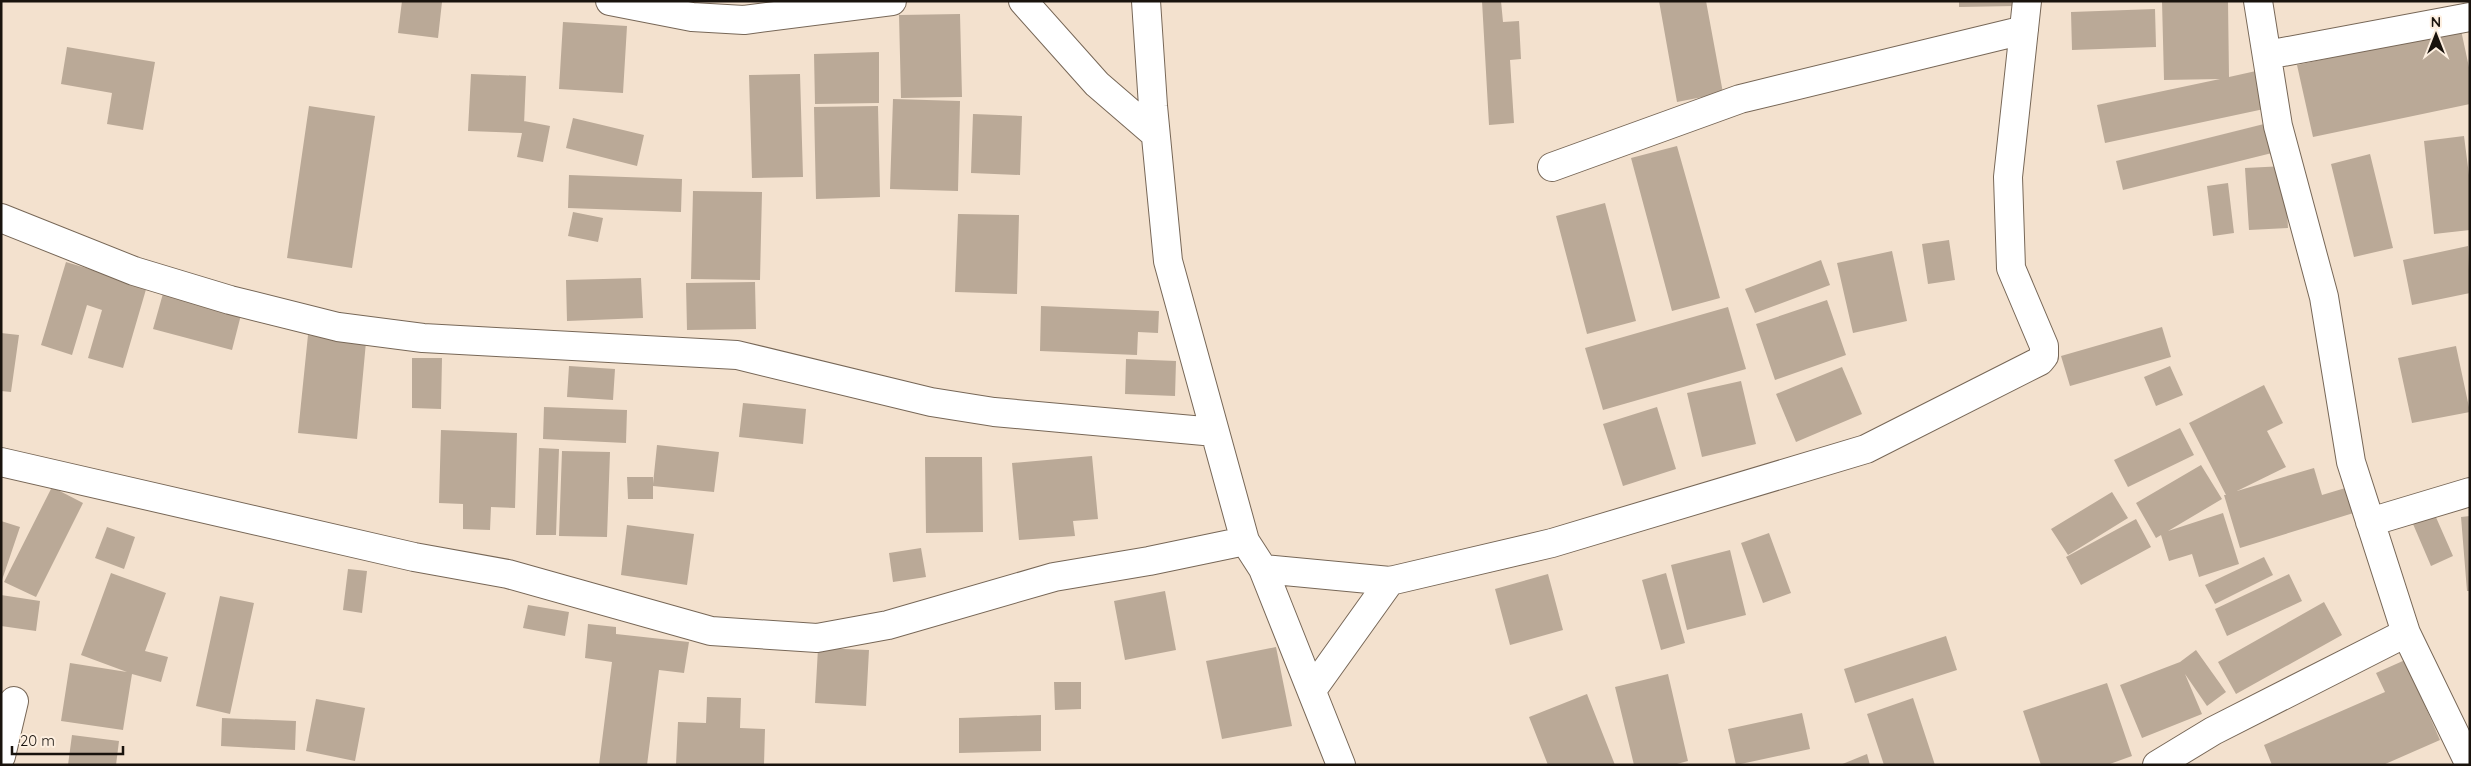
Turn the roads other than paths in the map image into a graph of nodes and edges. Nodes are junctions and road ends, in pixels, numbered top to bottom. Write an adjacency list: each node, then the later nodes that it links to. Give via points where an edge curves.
1 (610, 1): 2 (street, via 692,17 744,20)
2 (892, 1)
3 (1023, 1): 10 (street, via 1097,84)
4 (1146, 1): 10 (street)
5 (2027, 1): 8 (street)
6 (2258, 1): 9 (street)
7 (2470, 17): 9 (street)
8 (2024, 30): 11 (street, via 1740,99); 19 (street, via 2008,177 2011,268 2044,346 2044,356 2040,361 1866,449 1552,543)
9 (2267, 55): 16 (street, via 2278,126 2324,297 2350,462)
10 (1155, 134): 13 (street, via 1168,261)
11 (1552, 167)
12 (1, 218): 13 (street, via 134,271 230,300 338,327 423,338 737,355 931,402 994,412)
13 (1216, 432): 17 (street)
14 (1, 462): 17 (street, via 414,557 508,574 720,632 817,638 888,625 1054,577)
15 (2470, 492): 16 (street)
16 (2370, 522): 20 (street)
17 (1246, 541): 18 (street)
18 (1263, 569): 19 (street); 21 (street)
19 (1390, 581): 21 (street)
20 (2406, 633): 24 (street); 26 (street, via 2213,731)
21 (1312, 690): 25 (street)
22 (14, 701): 23 (street)
23 (1, 756)
24 (2470, 764)
25 (1341, 765)
26 (2157, 765)

